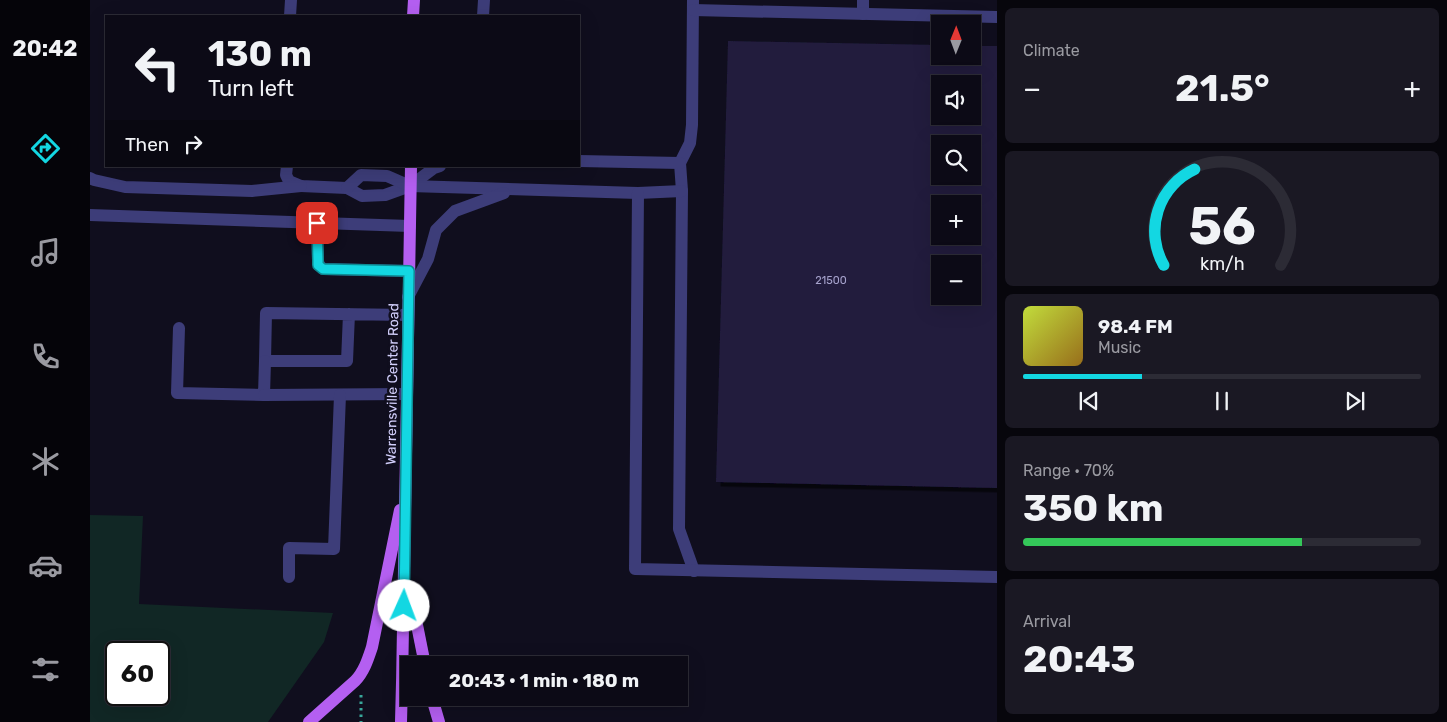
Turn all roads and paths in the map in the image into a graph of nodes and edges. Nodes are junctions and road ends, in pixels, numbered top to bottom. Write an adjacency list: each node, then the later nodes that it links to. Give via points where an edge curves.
1 (291, 0): 7 (lane)
2 (414, 0): 8 (main road)
3 (484, 0): 9 (lane)
4 (863, 0): 6 (lane)
5 (693, 5): 6 (lane); 12 (lane, via 691,134)
6 (863, 14): 10 (lane)
7 (290, 15)
8 (414, 15)
9 (483, 15)
10 (997, 17)
11 (580, 161): 12 (lane)
12 (680, 163): 21 (lane)
13 (287, 167): 17 (lane, via 289,181)
14 (411, 167): 18 (main road, Warrensville Center Road)
15 (437, 167): 18 (lane)
16 (90, 178): 17 (lane, via 124,187 252,191)
17 (301, 186): 19 (lane)
18 (410, 186): 19 (lane, via 385,195 362,196); 19 (lane, via 387,176 361,175); 20 (lane); 25 (main road, Warrensville Center Road)
19 (347, 188)
20 (515, 189): 22 (lane); 27 (lane, via 455,211 436,230 428,259)
21 (682, 191): 22 (lane); 37 (lane, via 680,529)
22 (638, 193): 37 (lane, via 635,569)
23 (90, 216): 24 (lane)
24 (317, 223): 25 (lane); 26 (lane, via 318,265 323,269)
25 (410, 226): 26 (main road, Warrensville Center Road)
26 (409, 271): 27 (main road, Warrensville Center Road)
27 (408, 297): 29 (main road, Warrensville Center Road)
28 (348, 314): 29 (lane); 31 (lane, via 347,361); 31 (lane, via 266,313)
29 (408, 315): 32 (main road, Warrensville Center Road)
30 (179, 328): 33 (lane, via 177,393)
31 (265, 361): 33 (lane)
32 (407, 394): 34 (lane); 35 (main road, Warrensville Center Road)
33 (264, 395): 34 (lane)
34 (340, 395): 38 (lane, via 334,549 289,548)
35 (405, 483): 36 (main road, Warrensville Center Road); 43 (main road, via 366,664 360,676)
36 (405, 568): 40 (main road); 45 (main road, Warrensville Center Road)
37 (694, 571): 39 (lane)
38 (289, 577)
39 (997, 577)
40 (423, 656)
41 (362, 692): 44 (path)
42 (434, 706): 46 (main road)
43 (309, 722)
44 (362, 722)
45 (401, 722)
46 (439, 722)

